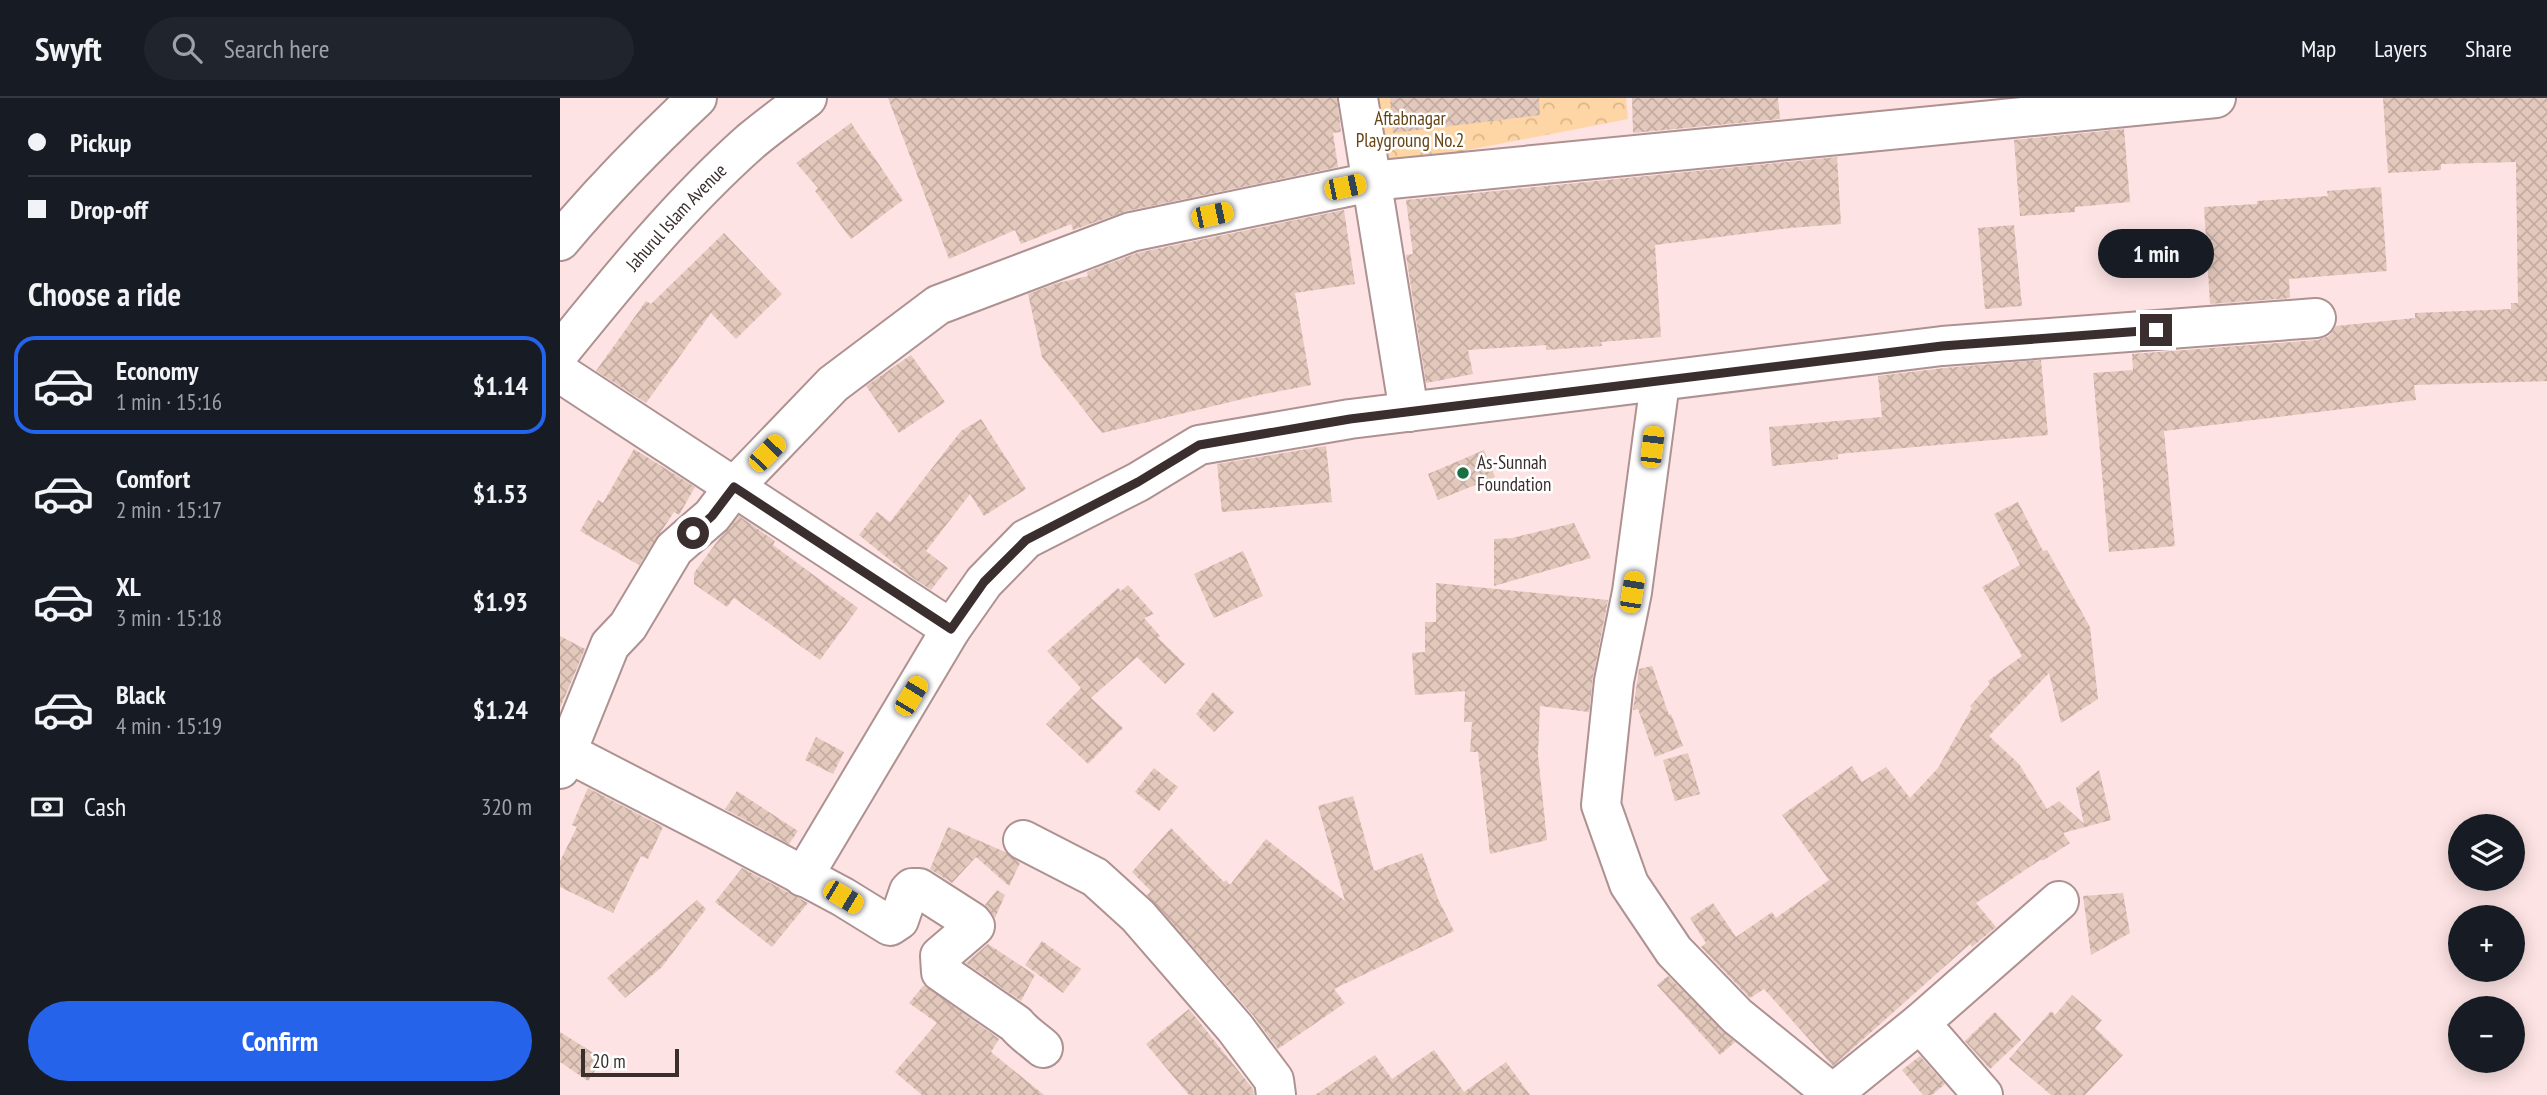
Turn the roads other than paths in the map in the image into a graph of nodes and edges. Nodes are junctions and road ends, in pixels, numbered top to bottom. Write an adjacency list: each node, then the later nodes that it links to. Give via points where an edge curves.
1 (697, 98): 6 (street)
2 (807, 98): 8 (street, Jahurul Islam Avenue, via 752,140 691,200 624,272)
3 (1359, 98): 5 (street)
4 (2216, 98): 5 (street)
5 (1372, 182): 11 (street); 12 (street, via 1131,232 938,305 832,384)
6 (560, 241)
7 (2316, 318): 10 (street, via 1942,346)
8 (560, 352)
9 (560, 373): 12 (street)
10 (1660, 382): 11 (street); 20 (street, via 1634,578 1614,681 1601,805 1629,884 1674,951 1737,1016)
11 (1409, 412): 13 (street, via 1199,445 1026,540 984,582)
12 (734, 487): 13 (street); 14 (street, via 712,516 674,549 628,626 610,645)
13 (951, 629): 16 (street)
14 (563, 760): 16 (street)
15 (1023, 840): 21 (street, via 1095,877 1138,916 1235,1028 1274,1080)
16 (803, 877): 19 (street, via 890,926 899,919 912,888 972,922 975,926 970,932 940,956 941,972)
17 (2059, 901): 18 (street)
18 (1920, 1023): 20 (street); 22 (street)
19 (1043, 1048)
20 (1832, 1094)
21 (1276, 1095)
22 (1983, 1095)

